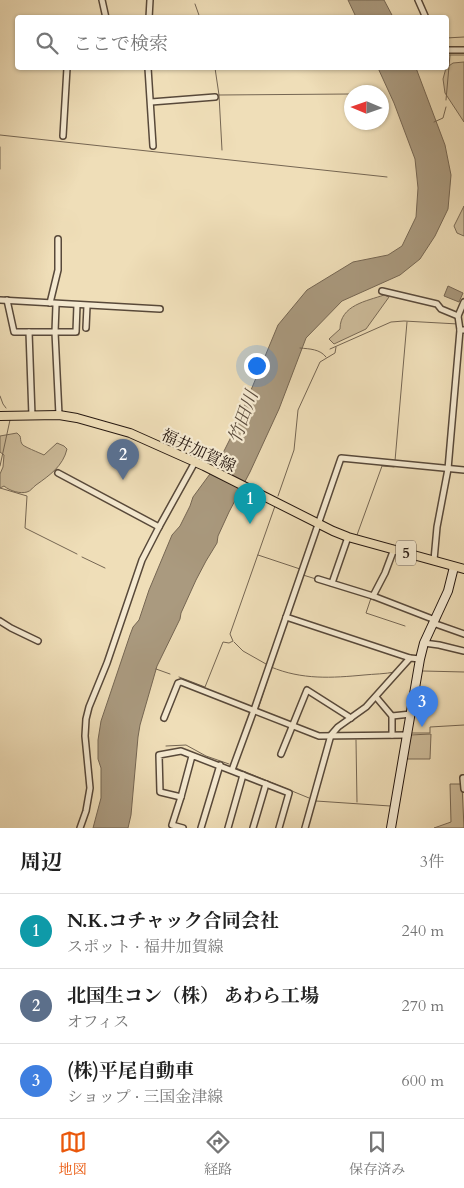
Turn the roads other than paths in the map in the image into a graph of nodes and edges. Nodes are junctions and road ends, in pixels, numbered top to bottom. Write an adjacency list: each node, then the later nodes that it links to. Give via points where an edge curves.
1 (102, 0): 4 (street)
2 (150, 0): 5 (street)
3 (418, 0): 6 (street)
4 (105, 15)
5 (149, 15)
6 (425, 15)
7 (449, 50): 8 (street)
8 (464, 50)
9 (67, 70): 13 (street)
10 (148, 70): 12 (street)
11 (215, 97): 12 (street)
12 (151, 102): 14 (street)
13 (63, 136)
14 (153, 146)
15 (58, 239): 20 (street, via 58,270)
16 (382, 291): 25 (street, via 437,304)
17 (0, 300): 18 (street)
18 (7, 300): 20 (street); 28 (street, via 14,332)
19 (464, 302): 25 (street)
20 (50, 303): 21 (street)
21 (56, 305): 22 (street); 29 (street)
22 (77, 305): 23 (street); 29 (street, via 76,332)
23 (86, 306): 24 (street); 26 (street)
24 (160, 310)
25 (458, 316): 27 (street)
26 (86, 328)
27 (462, 330): 34 (street)
28 (29, 332): 29 (street); 32 (street)
29 (55, 332): 30 (street)
30 (59, 415): 32 (main road, 福井加賀線 / 5); 33 (main road, 福井加賀線 / 5, via 130,433)
31 (0, 416): 32 (main road, 福井加賀線 / 5)
32 (32, 416)
33 (195, 462): 37 (main road, 福井加賀線 / 5); 38 (street)
34 (448, 469): 35 (street); 37 (street, via 341,458); 41 (street)
35 (464, 470)
36 (58, 472): 38 (street)
37 (318, 524): 39 (main road, 福井加賀線 / 5); 47 (street)
38 (159, 527): 75 (street, via 142,560 86,719 90,788)
39 (348, 537): 40 (main road, 福井加賀線 / 5); 45 (street)
40 (394, 549): 41 (main road, 福井加賀線 / 5); 46 (street)
41 (434, 560): 42 (main road, 福井加賀線 / 5)
42 (454, 567): 43 (main road, 福井加賀線 / 5); 49 (main road, via 448,591)
43 (464, 569)
44 (318, 578): 45 (street)
45 (332, 583): 46 (street)
46 (373, 596): 49 (street)
47 (286, 617): 54 (street); 57 (street)
48 (0, 621): 51 (street)
49 (434, 621): 50 (street); 52 (main road)
50 (464, 634)
51 (38, 641)
52 (424, 643): 53 (street); 55 (main road)
53 (464, 651)
54 (410, 658): 55 (street); 56 (street)
55 (420, 659): 58 (main road)
56 (376, 697): 59 (street); 61 (street)
57 (254, 710): 60 (street, via 181,682); 62 (street); 69 (street)
58 (411, 714): 59 (street); 65 (main road)
59 (392, 716): 64 (street)
60 (164, 718)
61 (351, 718): 62 (street, via 307,690); 63 (street)
62 (292, 726): 63 (street, via 319,736); 66 (street)
63 (331, 735): 64 (street); 81 (street)
64 (392, 735): 65 (street)
65 (407, 735): 82 (main road)
66 (281, 754)
67 (192, 756): 68 (street); 74 (street); 74 (street, via 180,751 159,755 160,792)
68 (220, 765): 69 (street); 77 (street)
69 (232, 770): 70 (street)
70 (243, 775): 72 (street); 78 (street)
71 (463, 778): 73 (street)
72 (266, 784): 79 (street); 80 (street, via 289,793)
73 (464, 789)
74 (180, 797): 76 (street, via 172,825)
75 (80, 828)
76 (183, 828)
77 (201, 828)
78 (228, 828)
79 (253, 828)
80 (279, 828)
81 (305, 828)
82 (391, 828)

